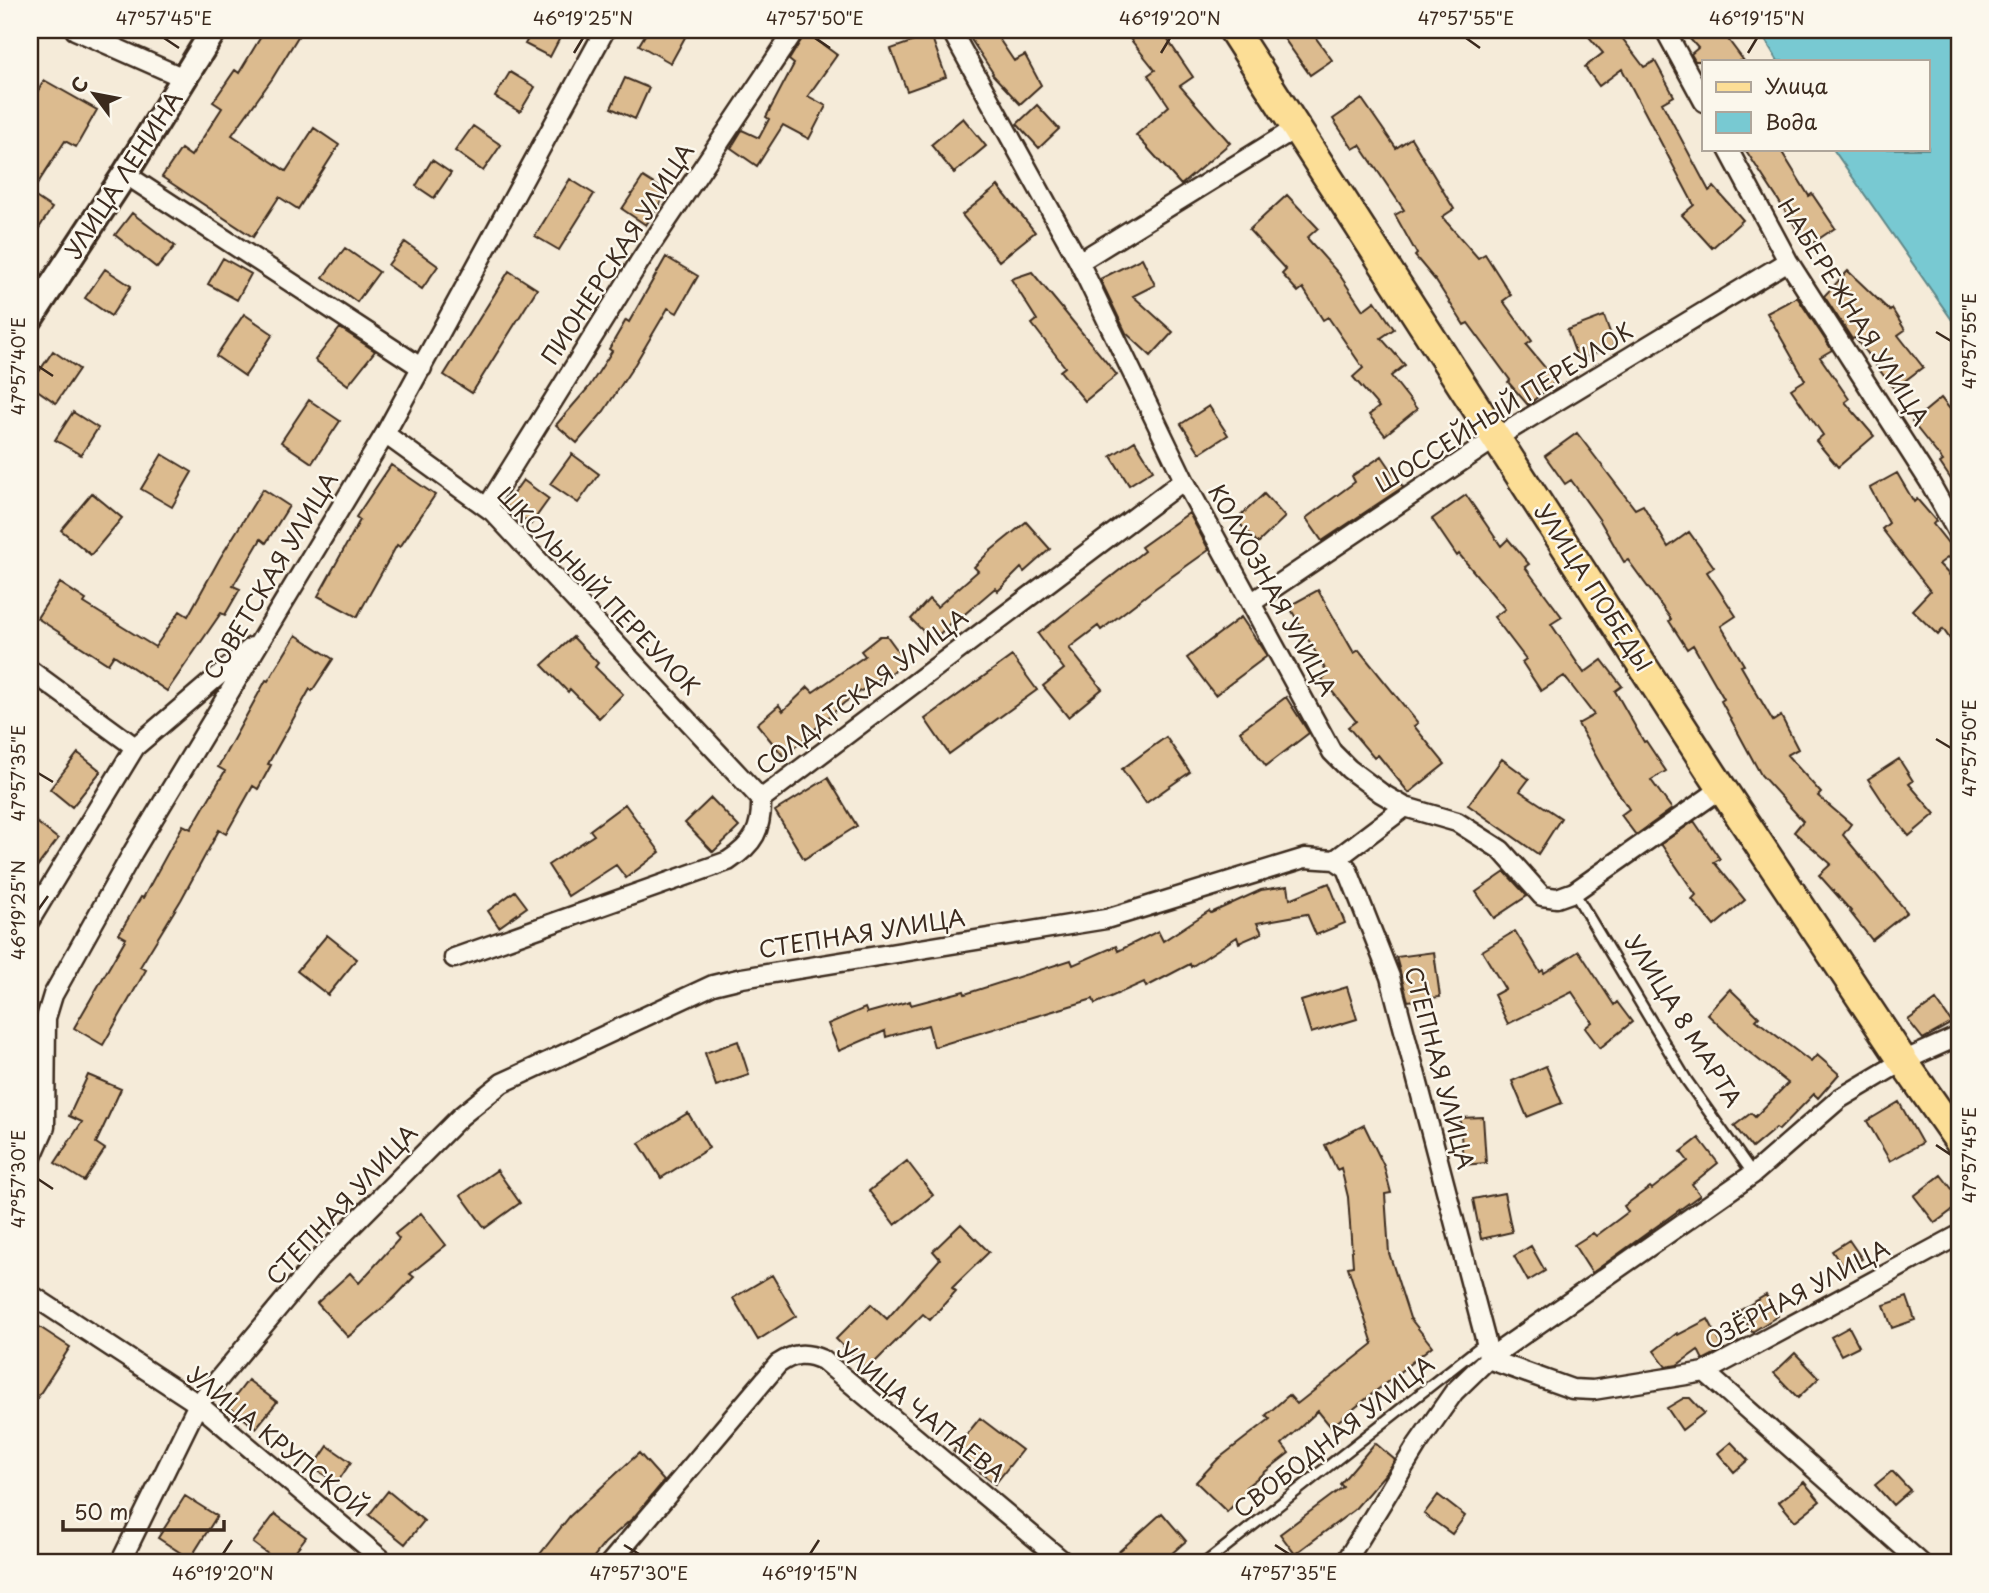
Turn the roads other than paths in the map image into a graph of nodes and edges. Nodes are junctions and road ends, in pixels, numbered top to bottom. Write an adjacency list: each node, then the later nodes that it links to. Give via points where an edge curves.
1 (75, 30): 8 (street)
2 (214, 30): 8 (main road, УЛИЦА ЛЕНИНА)
3 (605, 30): 16 (street, СОВЕТСКАЯ УЛИЦА)
4 (795, 30): 20 (street, ПИОНЕРСКАЯ УЛИЦА, via 640,261)
5 (951, 30): 14 (street, КОЛХОЗНАЯ УЛИЦА)
6 (1233, 30): 10 (main road, УЛИЦА ПОБЕДЫ)
7 (1665, 30): 9 (street)
8 (186, 79): 12 (main road, УЛИЦА ЛЕНИНА)
9 (1702, 99)
10 (1296, 128): 14 (street); 18 (main road, УЛИЦА ПОБЕДЫ)
11 (1729, 150): 13 (street, НАБЕРЕЖНАЯ УЛИЦА)
12 (125, 174): 15 (main road, УЛИЦА ЛЕНИНА); 16 (street)
13 (1788, 261): 18 (street, ШОССЕЙНЫЙ ПЕРЕУЛОК); 21 (street, НАБЕРЕЖНАЯ УЛИЦА)
14 (1079, 262): 19 (street, КОЛХОЗНАЯ УЛИЦА)
15 (30, 319)
16 (422, 368): 17 (street, СОВЕТСКАЯ УЛИЦА)
17 (385, 434): 20 (street, ШКОЛЬНЫЙ ПЕРЕУЛОК); 23 (street, СОВЕТСКАЯ УЛИЦА)
18 (1496, 438): 22 (street, ШОССЕЙНЫЙ ПЕРЕУЛОК); 26 (main road, УЛИЦА ПОБЕДЫ)
19 (1184, 481): 22 (street, КОЛХОЗНАЯ УЛИЦА); 27 (street, СОЛДАТСКАЯ УЛИЦА)
20 (487, 507): 27 (street, ШКОЛЬНЫЙ ПЕРЕУЛОК)
21 (1959, 535)
22 (1251, 603): 28 (street, КОЛХОЗНАЯ УЛИЦА, via 1332,752)
23 (263, 637): 25 (street); 36 (street, СОВЕТСКАЯ УЛИЦА, via 53,995 46,1018 45,1127)
24 (30, 670): 25 (street)
25 (135, 747): 31 (street)
26 (1722, 788): 30 (street); 34 (main road, УЛИЦА ПОБЕДЫ)
27 (761, 799): 32 (street, СОЛДАТСКАЯ УЛИЦА, via 756,835 729,861)
28 (1405, 807): 29 (street); 30 (street, КОЛХОЗНАЯ УЛИЦА, via 1457,821 1501,850 1542,896 1557,898)
29 (1335, 860): 40 (street, СТЕПНАЯ УЛИЦА, via 1348,868 1354,879 1390,977); 42 (street, СТЕПНАЯ УЛИЦА, via 1305,858 1106,919 713,985 502,1083 461,1116 317,1261)
30 (1574, 892): 37 (lane, УЛИЦА 8 МАРТА, via 1688,1081)
31 (30, 920)
32 (454, 958)
33 (1959, 1036): 34 (street)
34 (1903, 1061): 35 (main road, УЛИЦА ПОБЕДЫ); 37 (street, via 1839,1099)
35 (1959, 1141)
36 (30, 1161)
37 (1753, 1174): 40 (street)
38 (1959, 1235): 41 (street, ОЗЁРНАЯ УЛИЦА)
39 (30, 1295): 42 (street, УЛИЦА КРУПСКОЙ)
40 (1487, 1350): 41 (street, ОЗЁРНАЯ УЛИЦА, via 1572,1389 1593,1390); 47 (lane, СВОБОДНАЯ УЛИЦА); 48 (street, via 1417,1445)
41 (1705, 1372): 49 (street)
42 (198, 1404): 43 (street, СТЕПНАЯ УЛИЦА); 44 (street, УЛИЦА КРУПСКОЙ)
43 (120, 1563)
44 (386, 1563)
45 (610, 1563): 46 (street, УЛИЦА ЧАПАЕВА, via 778,1364 799,1354 823,1360)
46 (1065, 1563)
47 (1205, 1563)
48 (1345, 1563)
49 (1922, 1563)

